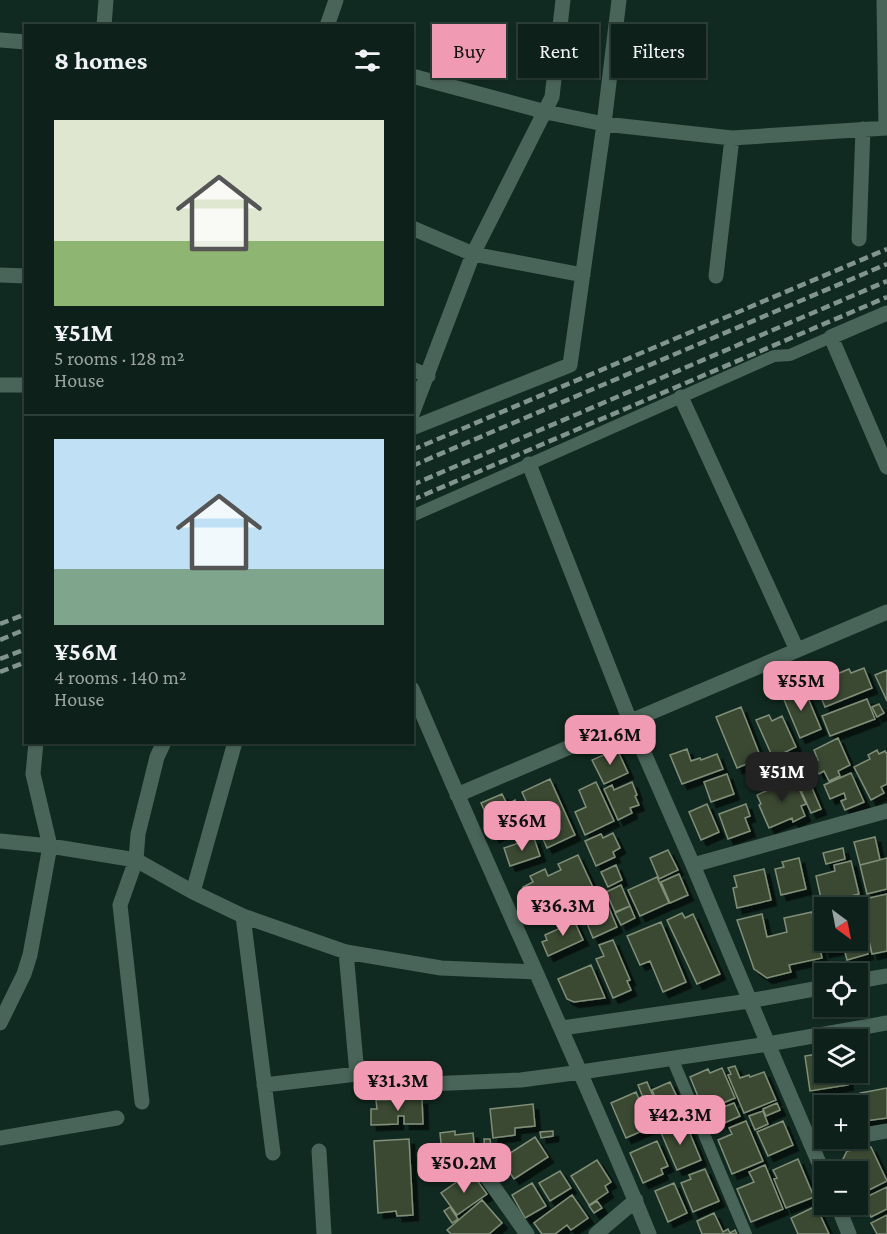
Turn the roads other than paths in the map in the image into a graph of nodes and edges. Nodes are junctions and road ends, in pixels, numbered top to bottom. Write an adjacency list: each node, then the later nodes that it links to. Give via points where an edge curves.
1 (106, 0): 6 (street)
2 (336, 0): 7 (street)
3 (563, 0): 11 (street, via 552,97)
4 (618, 0): 12 (street)
5 (882, 2): 13 (street)
6 (104, 24)
7 (328, 24)
8 (0, 40): 9 (street)
9 (24, 42)
10 (414, 77): 11 (street)
11 (546, 112): 12 (street); 18 (street)
12 (604, 124): 15 (street); 21 (street)
13 (886, 128): 14 (street)
14 (862, 129): 15 (street); 17 (street)
15 (732, 138): 22 (street)
16 (414, 229): 18 (street)
17 (859, 239)
18 (473, 254): 21 (street); 26 (street)
19 (0, 275): 20 (street)
20 (24, 276)
21 (583, 276): 31 (street, via 570,365)
22 (716, 276)
23 (887, 313): 24 (street)
24 (831, 337): 29 (lane, via 790,355 774,356); 32 (street)
25 (414, 370): 26 (street)
26 (428, 376): 30 (street)
27 (0, 385): 28 (street)
28 (24, 385)
29 (681, 397): 33 (lane); 36 (street)
30 (414, 409)
31 (414, 427)
32 (886, 460)
33 (528, 464): 34 (lane); 38 (street)
34 (414, 515)
35 (887, 612): 36 (street)
36 (796, 650): 38 (street)
37 (414, 694): 42 (street)
38 (630, 721): 42 (street); 47 (street)
39 (36, 744): 45 (street, via 33,774)
40 (163, 744): 46 (street, via 138,834)
41 (234, 744): 48 (street)
42 (457, 795): 51 (street)
43 (887, 811): 47 (street)
44 (0, 842): 45 (street)
45 (50, 846): 46 (street); 56 (street, via 30,955)
46 (136, 860): 48 (street); 64 (street, via 120,904)
47 (693, 865): 55 (street)
48 (193, 892): 49 (street)
49 (243, 916): 50 (street); 63 (street)
50 (346, 952): 51 (street, via 441,968); 63 (street, via 357,1074)
51 (536, 972): 58 (street)
52 (887, 976): 53 (street)
53 (868, 979)
54 (814, 989): 55 (street)
55 (749, 1001): 58 (street); 59 (street)
56 (0, 1023)
57 (887, 1023): 59 (street)
58 (562, 1028): 61 (street)
59 (768, 1044): 60 (street); 70 (street)
60 (672, 1058): 61 (street); 81 (lane)
61 (581, 1072): 62 (street, via 521,1080); 75 (street)
62 (427, 1084)
63 (264, 1085): 72 (street)
64 (142, 1102)
65 (117, 1118): 68 (street)
66 (887, 1131): 67 (street)
67 (868, 1134)
68 (0, 1138)
69 (814, 1143): 70 (street)
70 (811, 1144): 73 (street)
71 (319, 1151): 77 (street)
72 (273, 1153)
73 (818, 1161)
74 (483, 1172): 78 (street)
75 (636, 1200): 79 (street); 80 (street)
76 (841, 1215): 82 (street)
77 (324, 1234)
78 (527, 1234)
79 (596, 1234)
80 (650, 1234)
81 (746, 1234)
82 (849, 1234)

